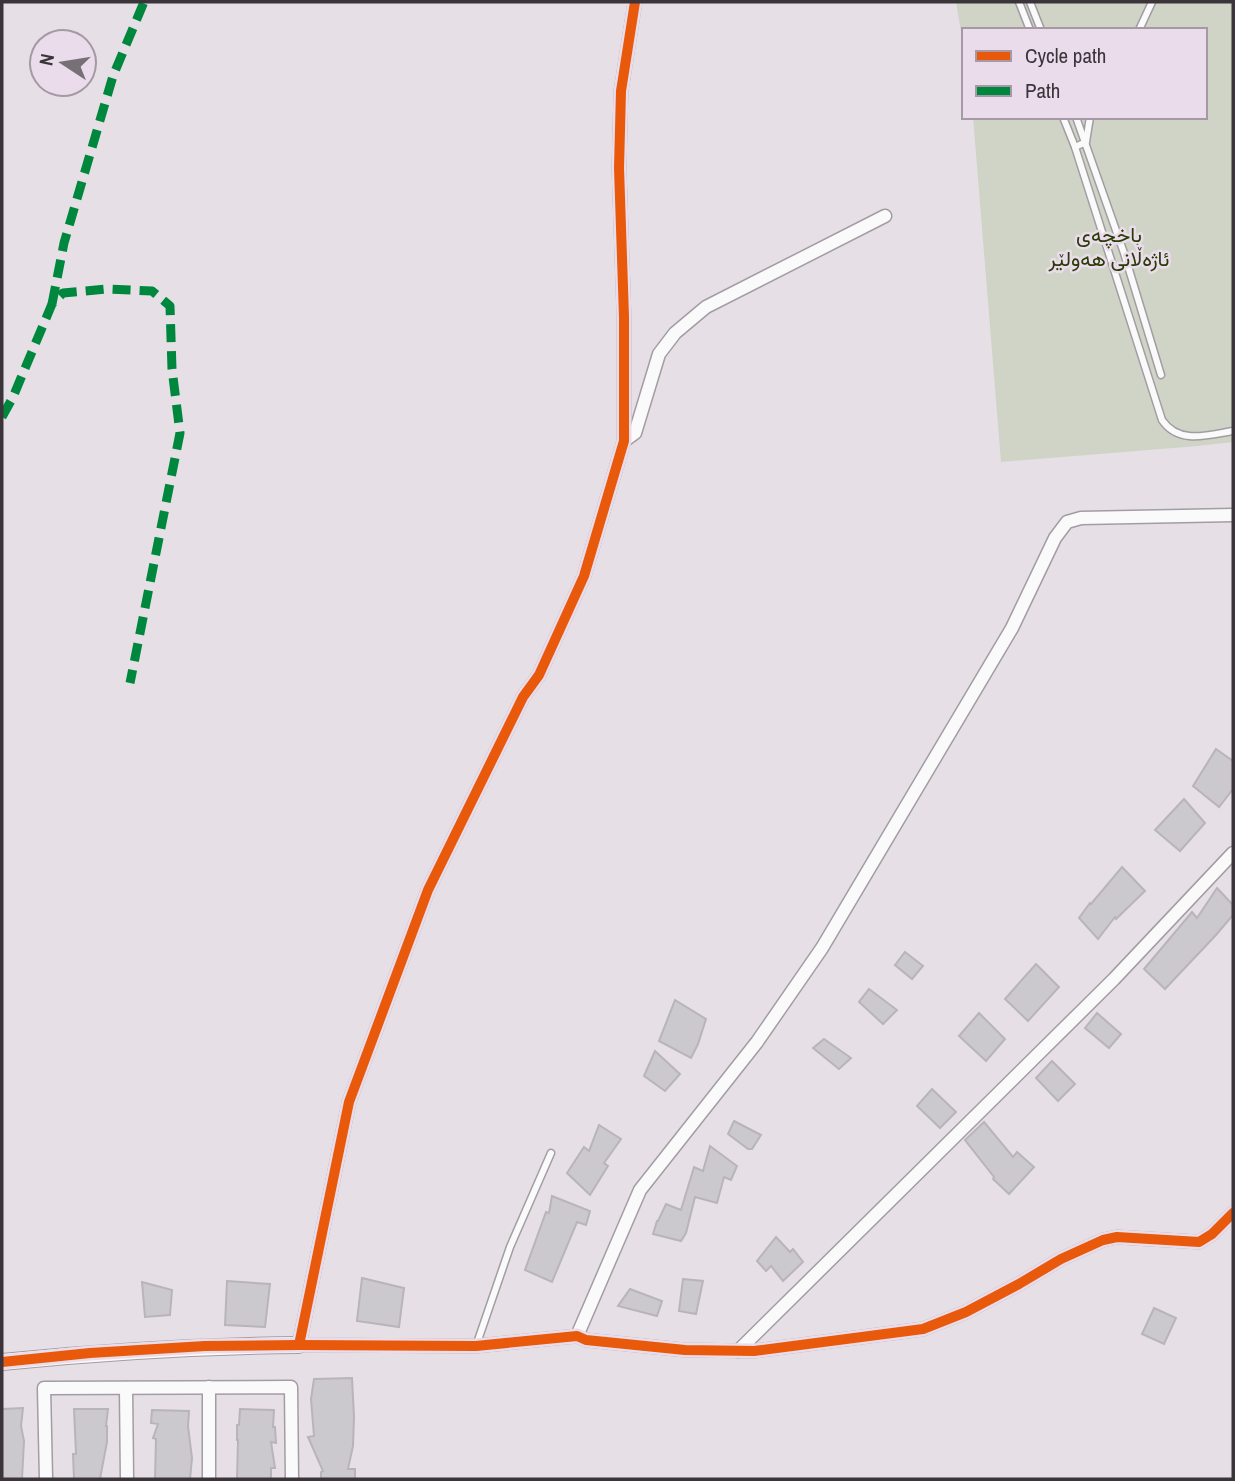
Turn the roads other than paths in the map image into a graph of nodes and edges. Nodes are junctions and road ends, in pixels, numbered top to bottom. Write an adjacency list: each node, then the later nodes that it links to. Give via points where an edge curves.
1 (635, 2): 16 (street, via 621,91 618,168)
2 (1019, 2): 5 (lane)
3 (1030, 2): 6 (lane)
4 (1152, 2): 7 (lane)
5 (1029, 28)
6 (1040, 28)
7 (1140, 28)
8 (1064, 119): 12 (lane)
9 (1077, 119): 11 (lane)
10 (1090, 119): 11 (lane)
11 (1086, 142): 12 (lane); 14 (lane)
12 (1075, 146): 15 (lane, via 1162,421 1172,432 1187,436)
13 (885, 216): 16 (street, via 706,307 685,324 659,354 635,433)
14 (1161, 375)
15 (1233, 431)
16 (624, 441): 22 (street, via 584,576 539,675 523,698 428,890 349,1102)
17 (1233, 516): 21 (street, via 1067,522 1012,628 822,948 757,1042 640,1190)
18 (1233, 853): 24 (street, via 1114,979)
19 (551, 1153): 23 (lane, via 510,1247)
20 (1233, 1213): 24 (street, via 1199,1242 1103,1240 966,1312 923,1329)
21 (577, 1336): 23 (street); 24 (street, via 685,1350)
22 (299, 1345): 23 (street); 25 (street, via 192,1347)
23 (476, 1346)
24 (738, 1351)
25 (2, 1362)
26 (209, 1387): 27 (street); 30 (street); 31 (street, via 291,1387)
27 (126, 1388): 28 (street, via 44,1388); 29 (street)
28 (46, 1479)
29 (127, 1479)
30 (209, 1479)
31 (292, 1479)

